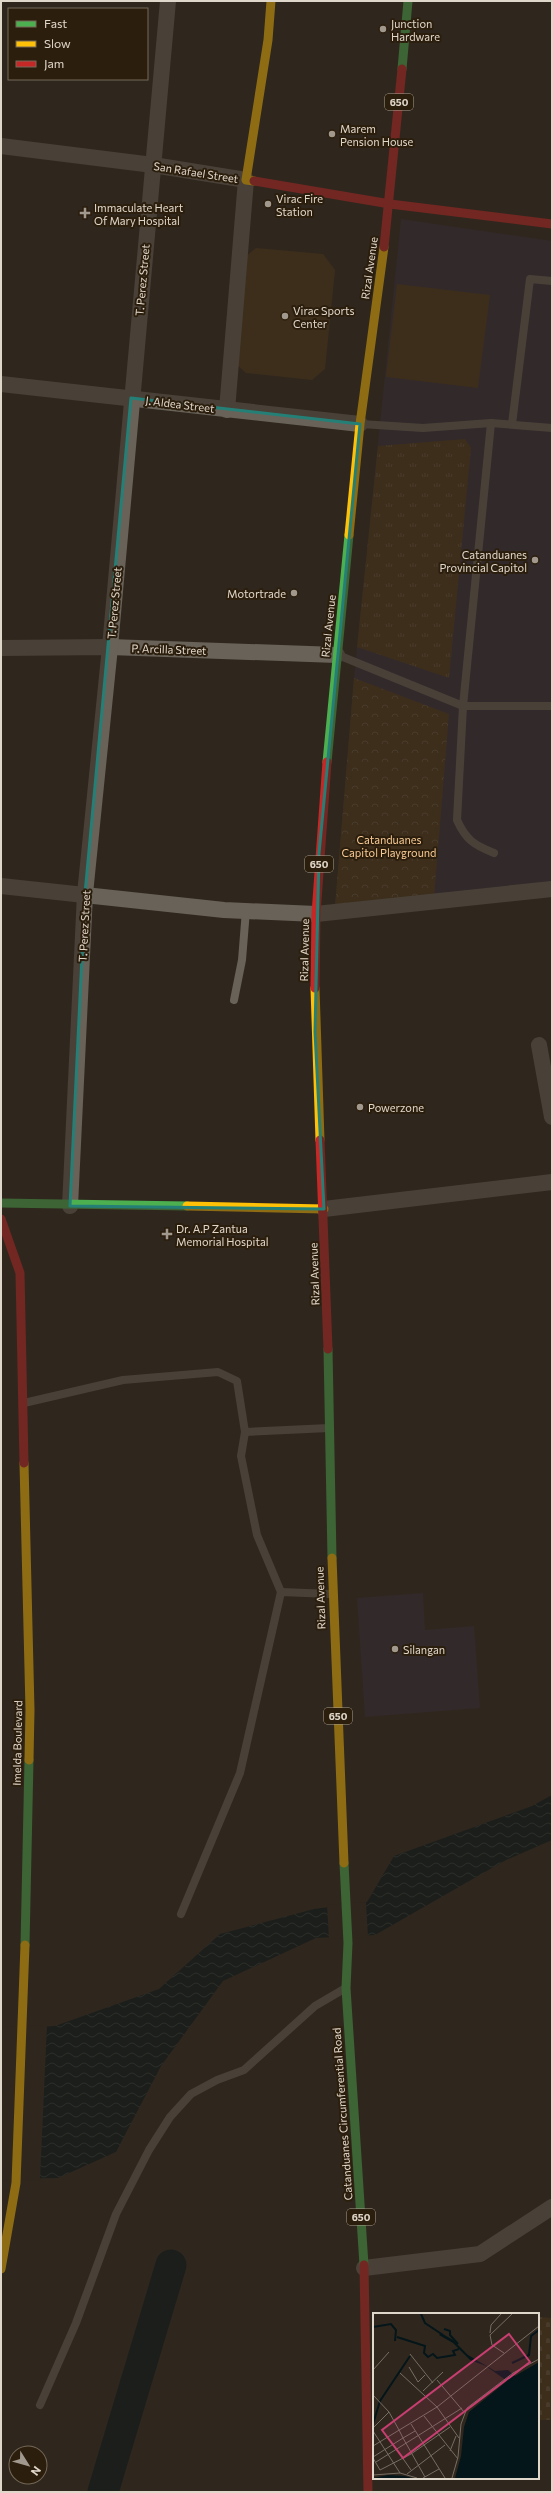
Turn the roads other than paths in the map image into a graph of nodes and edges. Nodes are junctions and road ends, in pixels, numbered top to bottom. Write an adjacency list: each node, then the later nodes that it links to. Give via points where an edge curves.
1 (168, 1): 5 (street, T. Perez Street)
2 (271, 1): 6 (main road, via 268,40)
3 (408, 1): 7 (main road, Rizal Avenue / 650)
4 (1, 146): 5 (street, San Rafael Street)
5 (153, 165): 6 (street, San Rafael Street); 11 (street, T. Perez Street)
6 (246, 180): 7 (main road, San Rafael Street); 12 (street)
7 (390, 204): 8 (main road, San Rafael Street); 14 (main road, Rizal Avenue / 650)
8 (552, 224)
9 (552, 281): 15 (lane, via 530,279)
10 (1, 384): 11 (street, J. Aldea Street)
11 (131, 398): 12 (street, J. Aldea Street); 17 (street, T. Perez Street)
12 (227, 410): 14 (street, J. Aldea Street)
13 (491, 423): 14 (lane, via 423,428); 15 (lane); 20 (lane)
14 (360, 424): 19 (main road, Rizal Avenue / 650)
15 (512, 424): 16 (lane)
16 (552, 428)
17 (110, 647): 18 (street, P. Arcilla Street); 19 (street, P. Arcilla Street); 25 (street, T. Perez Street)
18 (1, 648)
19 (337, 655): 20 (lane); 27 (main road, Rizal Avenue / 650)
20 (464, 706): 21 (lane); 22 (lane, via 457,820 464,836 477,846)
21 (552, 706)
22 (494, 853)
23 (1, 886): 25 (street)
24 (552, 889): 27 (street)
25 (85, 894): 26 (street, via 224,910); 33 (street, T. Perez Street)
26 (246, 910): 27 (street); 28 (lane, via 242,960)
27 (316, 914): 34 (main road, Rizal Avenue / 650, via 315,1032)
28 (234, 1000)
29 (539, 1045): 30 (street)
30 (552, 1117)
31 (552, 1182): 34 (street)
32 (1, 1203): 33 (main road)
33 (70, 1206): 34 (main road)
34 (324, 1209): 37 (main road, Rizal Avenue / 650)
35 (1, 1219): 36 (main road, Imelda Boulevard, via 20,1273)
36 (23, 1403): 38 (lane, via 123,1380 218,1372 236,1381); 46 (main road, Imelda Boulevard, via 30,1710 23,2023 16,2183)
37 (330, 1428): 38 (lane); 40 (main road, Rizal Avenue / 650)
38 (245, 1432): 39 (lane, via 241,1456 257,1535)
39 (281, 1592): 40 (lane); 42 (lane, via 240,1773)
40 (332, 1594): 41 (main road, Rizal Avenue / 650)
41 (347, 1903): 43 (main road, Catanduanes Circumferential Road / 650)
42 (181, 1914)
43 (346, 1988): 45 (main road, Catanduanes Circumferential Road / 650); 47 (lane, via 315,2006 244,2070 217,2080 191,2094 170,2118 149,2150 116,2214 76,2323)
44 (552, 2207): 45 (street, via 480,2254)
45 (364, 2268): 48 (main road, Catanduanes Circumferential Road / 650)
46 (1, 2269)
47 (40, 2406)
48 (368, 2492)

